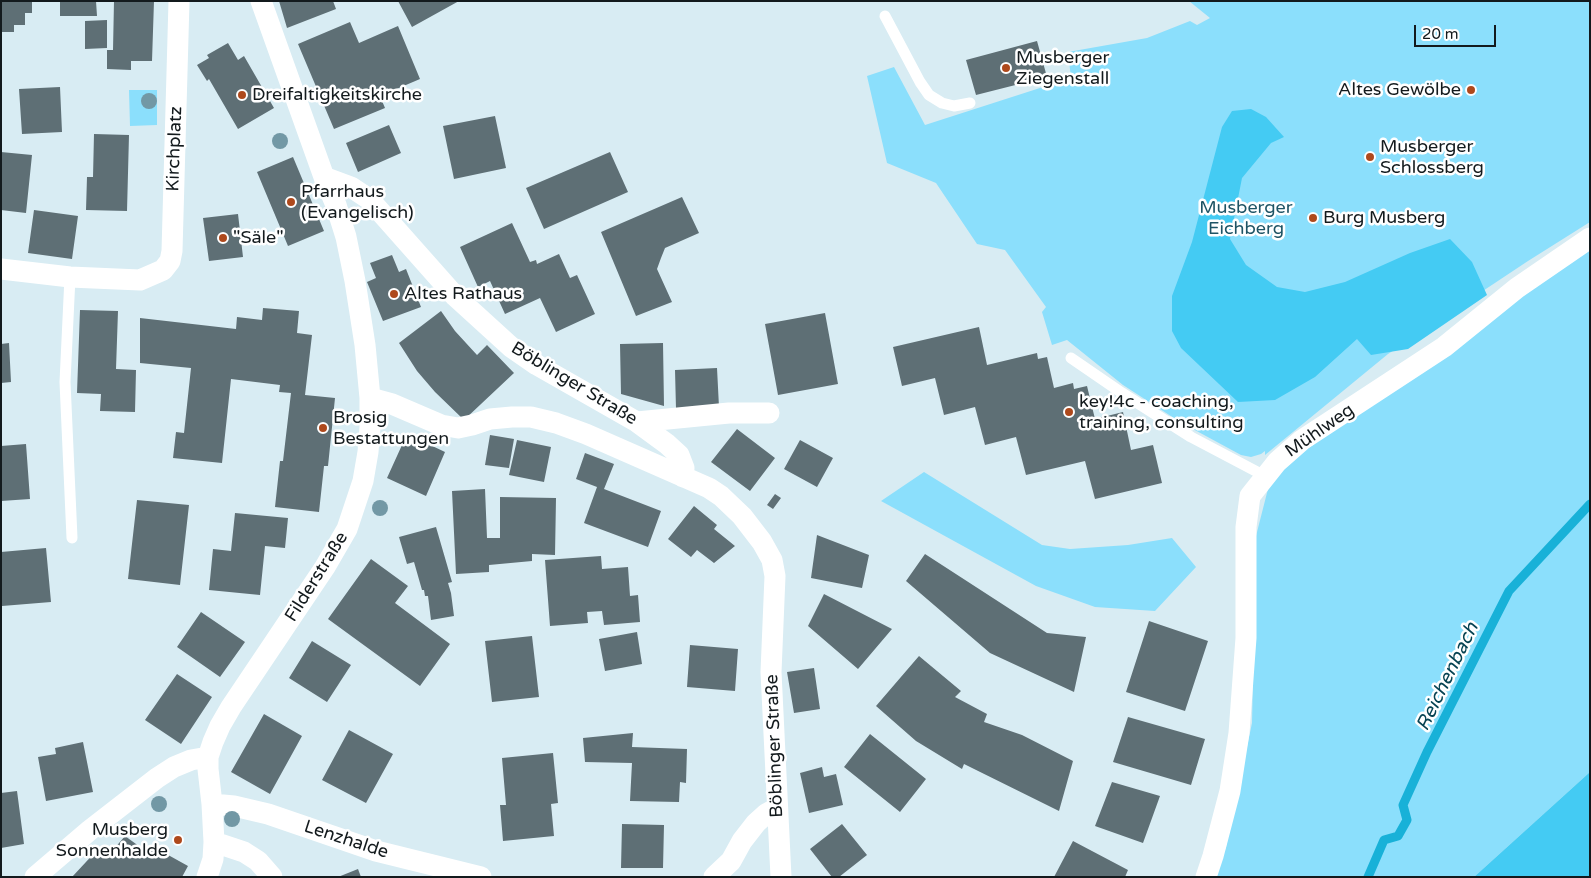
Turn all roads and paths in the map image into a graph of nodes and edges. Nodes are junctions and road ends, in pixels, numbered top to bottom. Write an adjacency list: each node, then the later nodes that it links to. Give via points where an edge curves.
1 (180, 1): 8 (street, Kirchplatz, via 170,261 163,270 140,280)
2 (261, 1): 5 (street, Filderstraße)
3 (886, 16): 4 (lane, via 929,95 954,106)
4 (970, 103)
5 (324, 177): 10 (street, Filderstraße, via 336,205 351,260); 12 (street, Böblinger Straße, via 351,187 369,199 454,296 511,347)
6 (1590, 238): 13 (street, Mühlweg, via 1517,288 1444,347 1302,440)
7 (1, 269): 8 (street)
8 (70, 277): 15 (lane, via 65,382)
9 (1071, 358): 13 (lane, via 1191,436)
10 (370, 398): 14 (street, Böblinger Straße, via 441,425 458,428 490,419 545,420 586,434); 16 (street, Filderstraße, via 369,444 363,481 347,529 231,707)
11 (769, 413): 12 (street, via 729,413)
12 (638, 422): 14 (street, Böblinger Straße, via 679,455)
13 (1265, 476): 26 (street, Mühlweg, via 1250,496 1246,527 1240,733 1226,807)
14 (684, 477): 18 (street, Böblinger Straße, via 721,496 742,516 772,560 775,576 771,672)
15 (72, 538)
16 (208, 757): 17 (street); 20 (street, via 174,767 157,778)
17 (212, 804): 19 (street); 23 (street, Lenzhalde, via 268,814 376,850)
18 (777, 808): 24 (street, via 756,823 731,861); 25 (street, Böblinger Straße)
19 (214, 842): 21 (street); 22 (street, via 244,852 258,861)
20 (35, 877)
21 (208, 877)
22 (272, 877)
23 (480, 877)
24 (714, 877)
25 (781, 877)
26 (1206, 877)

